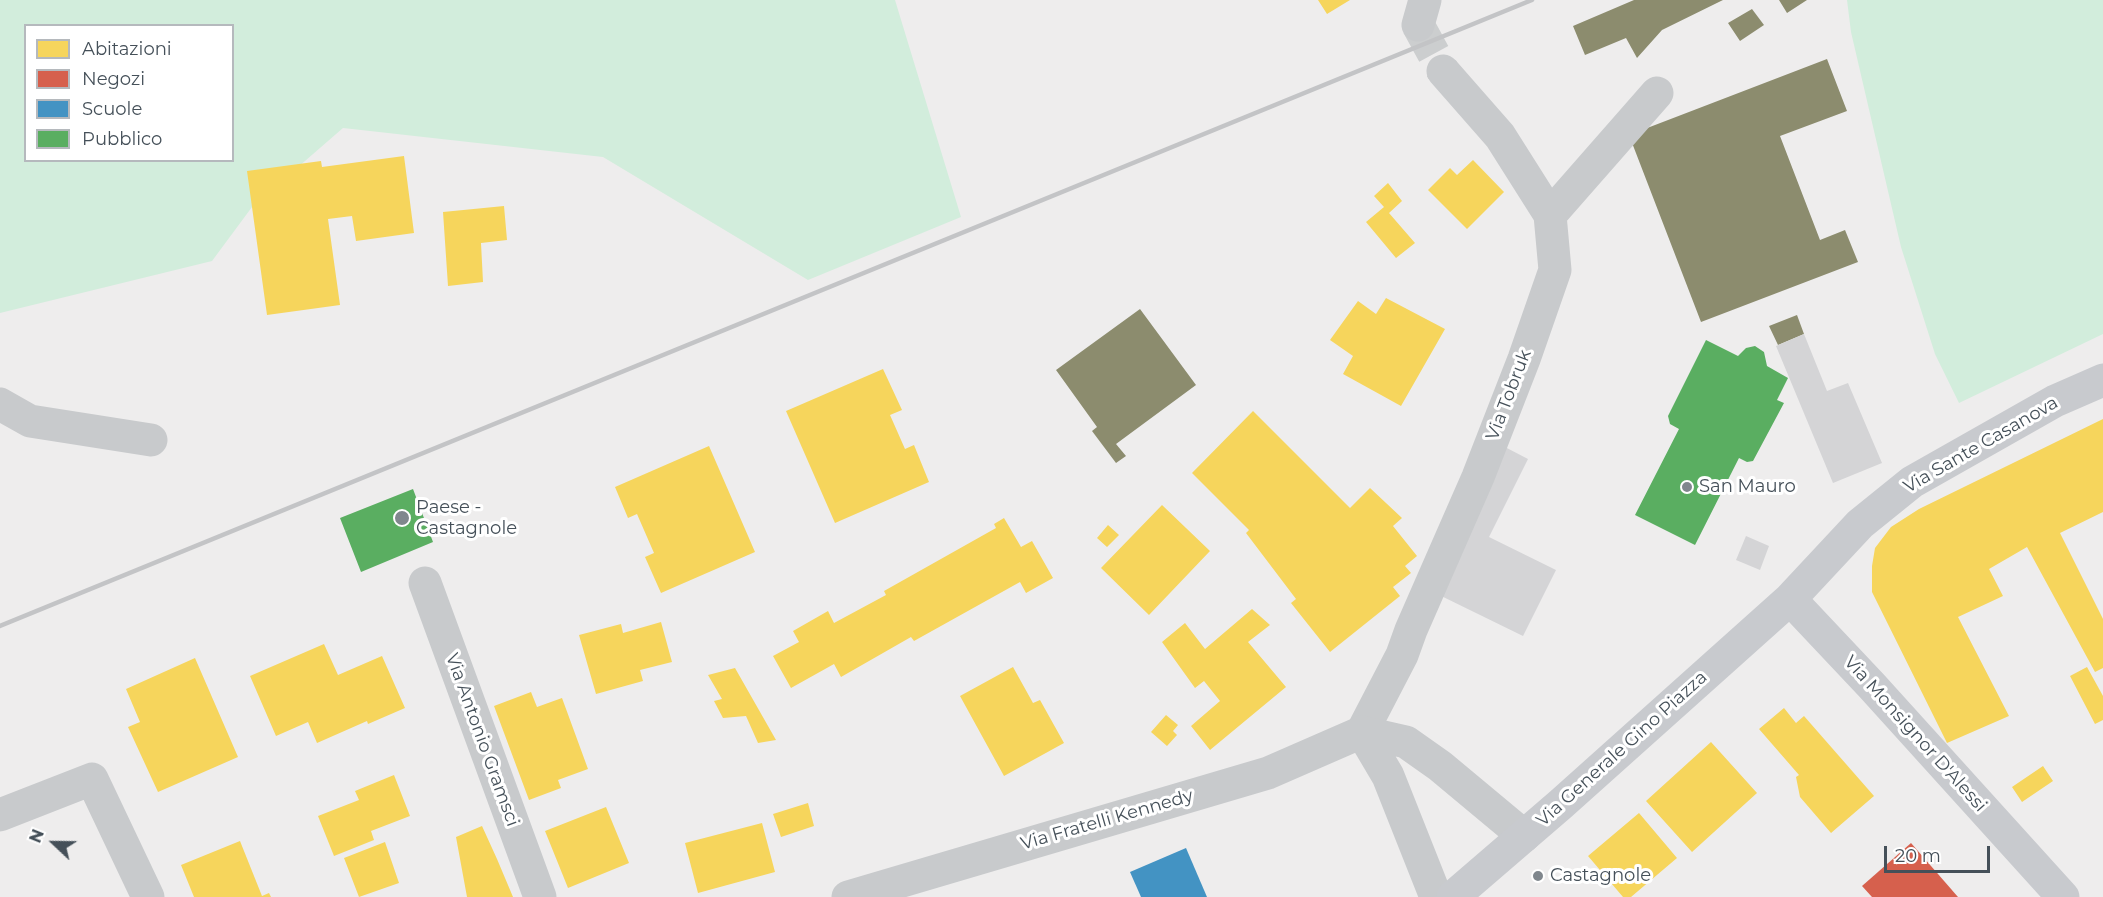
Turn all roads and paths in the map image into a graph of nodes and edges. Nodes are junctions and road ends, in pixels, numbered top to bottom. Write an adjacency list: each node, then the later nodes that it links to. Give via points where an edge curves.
1 (1443, 71): 3 (street, Via Tobruk, via 1500,136)
2 (1658, 93): 3 (street)
3 (1550, 215): 9 (street, Via Tobruk, via 1555,270 1524,359 1402,655)
4 (2103, 380): 8 (main road, Via Sante Casanova, via 2055,400 1912,482 1860,524)
5 (0, 404): 6 (street, via 30,421)
6 (151, 440)
7 (425, 583): 13 (street, Via Antonio Gramsci)
8 (1790, 599): 11 (main road, Via Generale Gino Piazza); 17 (main road, Via Monsignor D'Alessi)
9 (1362, 732): 11 (street, via 1406,742); 14 (street, Via Fratelli Kennedy, via 1268,773); 15 (street, via 1388,776)
10 (0, 815): 12 (street, via 92,778)
11 (1524, 836): 16 (main road, Via Generale Gino Piazza)
12 (148, 897)
13 (540, 897)
14 (848, 897)
15 (1436, 897)
16 (1453, 897)
17 (2063, 897)

